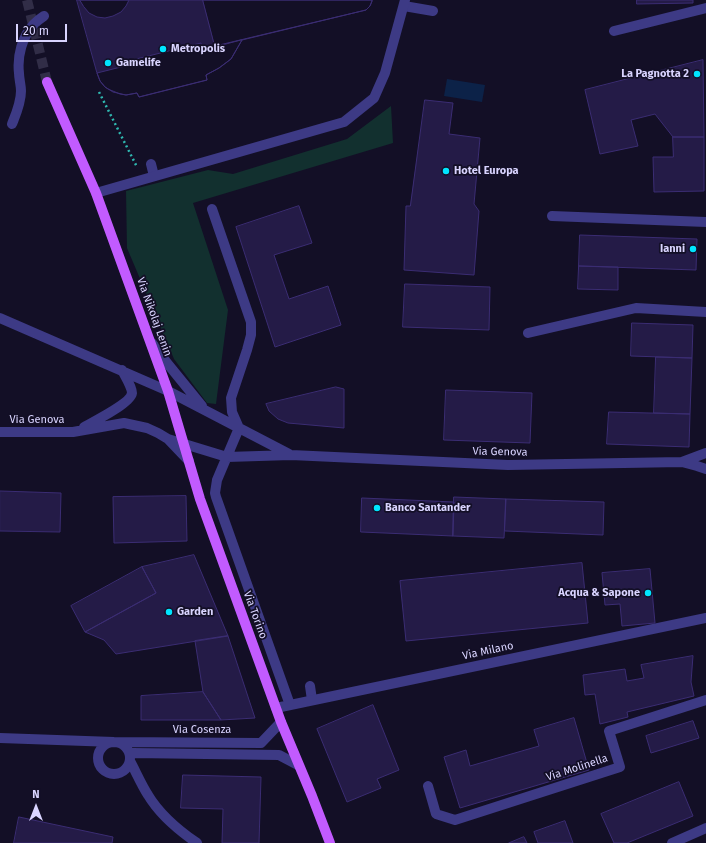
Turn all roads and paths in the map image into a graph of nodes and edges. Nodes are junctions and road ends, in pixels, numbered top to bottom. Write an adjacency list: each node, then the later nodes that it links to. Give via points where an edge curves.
1 (404, 3): 3 (street); 11 (street, via 385,73 374,98 344,122)
2 (706, 8): 5 (street)
3 (433, 11)
4 (44, 16): 8 (street, via 34,24 22,42 19,71 21,99)
5 (614, 31)
6 (47, 82): 12 (main road, Via Nikolaj Lenin)
7 (99, 92): 10 (path)
8 (12, 124)
9 (151, 164): 11 (street)
10 (137, 168)
11 (154, 176): 12 (street)
12 (96, 192): 19 (main road, Via Nikolaj Lenin)
13 (212, 209): 23 (street, via 251,322 248,350 231,398 232,412)
14 (552, 216): 15 (street)
15 (706, 222)
16 (706, 312): 18 (street, via 636,308)
17 (0, 318): 20 (street)
18 (528, 333)
19 (149, 338): 21 (main road, Via Nikolaj Lenin); 22 (street, via 166,363)
20 (122, 370): 21 (street); 25 (street, Via Genova, via 132,392 131,396 105,416)
21 (168, 391): 22 (street, Via Genova); 27 (main road, Via Torino)
22 (206, 410): 23 (street, Via Genova)
23 (239, 428): 29 (street, Via Genova); 30 (street)
24 (0, 432): 25 (street, Via Genova)
25 (73, 432): 26 (street, Via Genova, via 124,423 147,428)
26 (168, 439): 27 (street, Via Genova); 31 (street, Via Genova)
27 (184, 445): 30 (street, Via Genova); 31 (main road, Via Torino)
28 (706, 452): 32 (street, Via Genova)
29 (291, 455): 30 (street, Via Genova); 32 (street, Via Genova, via 508,465)
30 (227, 457): 38 (street, via 217,480 216,497)
31 (189, 461): 39 (main road, Via Torino, via 200,499)
32 (682, 462): 33 (street)
33 (706, 469)
34 (706, 618): 36 (street, Via Milano)
35 (310, 686): 36 (street)
36 (312, 700): 38 (street, Via Milano)
37 (706, 700): 45 (street, Via Molinella, via 609,730 620,767 455,820 436,814)
38 (290, 705): 39 (street, Via Milano)
39 (276, 708): 40 (main road, Via Torino)
40 (281, 722): 42 (street, Via Cosenza, via 261,743); 44 (main road, Via Torino)
41 (0, 738): 42 (street, Via Cosenza)
42 (114, 742): 43 (street, via 119,742 128,749); 43 (street, via 108,742 100,749 97,759 101,769 110,774 121,773 128,766)
43 (130, 758): 44 (street, via 133,753 279,755); 47 (street, via 148,795 166,818)
44 (298, 765): 48 (main road, Via Torino)
45 (428, 786)
46 (706, 828): 49 (street)
47 (197, 843)
48 (330, 843)
49 (672, 843)

